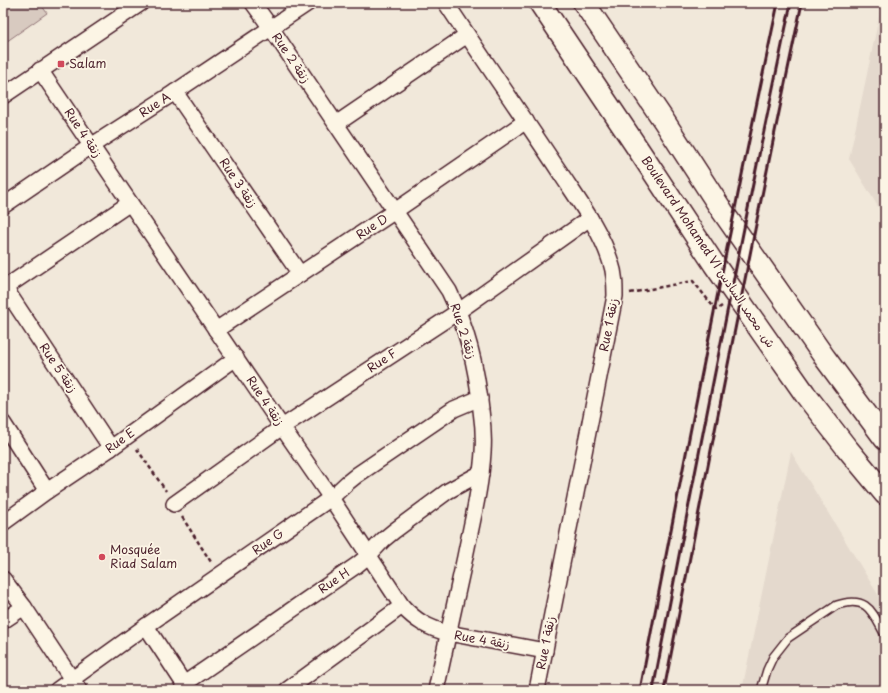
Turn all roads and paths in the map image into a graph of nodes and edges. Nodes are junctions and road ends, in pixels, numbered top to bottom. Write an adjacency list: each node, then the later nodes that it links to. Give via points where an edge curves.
1 (141, 3): 9 (street)
2 (253, 3): 7 (street, Rue 2 زنقة)
3 (308, 3): 7 (street, Rue A)
4 (446, 3): 8 (street, Rue 1 زنقة)
5 (540, 3): 33 (main road, Boulevard Mohamed VI ش. محمد السادس, via 714,264 805,394)
6 (584, 3): 29 (main road, via 723,212)
7 (271, 28): 10 (street, Rue A); 13 (street, Rue 2 زنقة)
8 (466, 35): 12 (street, Rue 1 زنقة); 13 (street)
9 (40, 70): 11 (street); 14 (street, Rue 4 زنقة)
10 (175, 92): 14 (street, Rue A); 19 (street, Rue 3 زنقة)
11 (3, 96)
12 (526, 121): 17 (street, Rue D); 18 (street, Rue 1 زنقة)
13 (336, 124): 17 (street, Rue 2 زنقة)
14 (91, 146): 15 (street, Rue 4 زنقة); 16 (street, Rue A)
15 (130, 203): 20 (street); 24 (street, Rue 4 زنقة)
16 (3, 206)
17 (395, 211): 19 (street, Rue D); 23 (street, Rue 2 زنقة, via 449,291)
18 (590, 218): 21 (street, Rue 1 زنقة, via 612,264); 23 (street, Rue F)
19 (300, 274): 24 (street, Rue D)
20 (4, 289): 30 (street, Rue 5 زنقة)
21 (615, 296): 22 (path, via 694,281); 45 (street, Rue 1 زنقة)
22 (716, 310)
23 (459, 311): 26 (street, Rue 2 زنقة, via 473,358); 28 (street, Rue F)
24 (216, 330): 25 (street, Rue 4 زنقة)
25 (236, 358): 28 (street, Rue 4 زنقة); 30 (street, Rue E)
26 (480, 398): 31 (street, Rue 2 زنقة, via 483,428); 34 (street, Rue G, via 454,410 357,475)
27 (3, 423): 32 (street)
28 (282, 427): 34 (street, Rue 4 زنقة); 35 (street, Rue F)
29 (885, 439)
30 (111, 448): 32 (street, Rue E)
31 (481, 474): 37 (street, Rue H, via 448,491 406,522); 43 (street, Rue 2 زنقة)
32 (47, 491): 36 (street, Rue E)
33 (885, 494)
34 (331, 498): 37 (street, Rue 4 زنقة); 42 (street, Rue G)
35 (174, 504)
36 (3, 523)
37 (368, 556): 39 (street, Rue 4 زنقة); 47 (street, Rue H)
38 (3, 579): 40 (street)
39 (402, 606): 43 (street, Rue 4 زنقة, via 424,625); 49 (street)
40 (24, 607): 41 (street); 46 (street)
41 (3, 621)
42 (146, 626): 46 (street, Rue G); 47 (street)
43 (448, 634): 45 (street, Rue 4 زنقة); 50 (street, Rue 2 زنقة)
44 (885, 635): 52 (lane, via 868,606 853,601 837,604 788,638 773,657)
45 (545, 651): 51 (street, Rue 1 زنقة)
46 (75, 684): 48 (street, Rue G)
47 (186, 687)
48 (56, 690)
49 (287, 690)
50 (436, 690)
51 (537, 690)
52 (761, 690)

